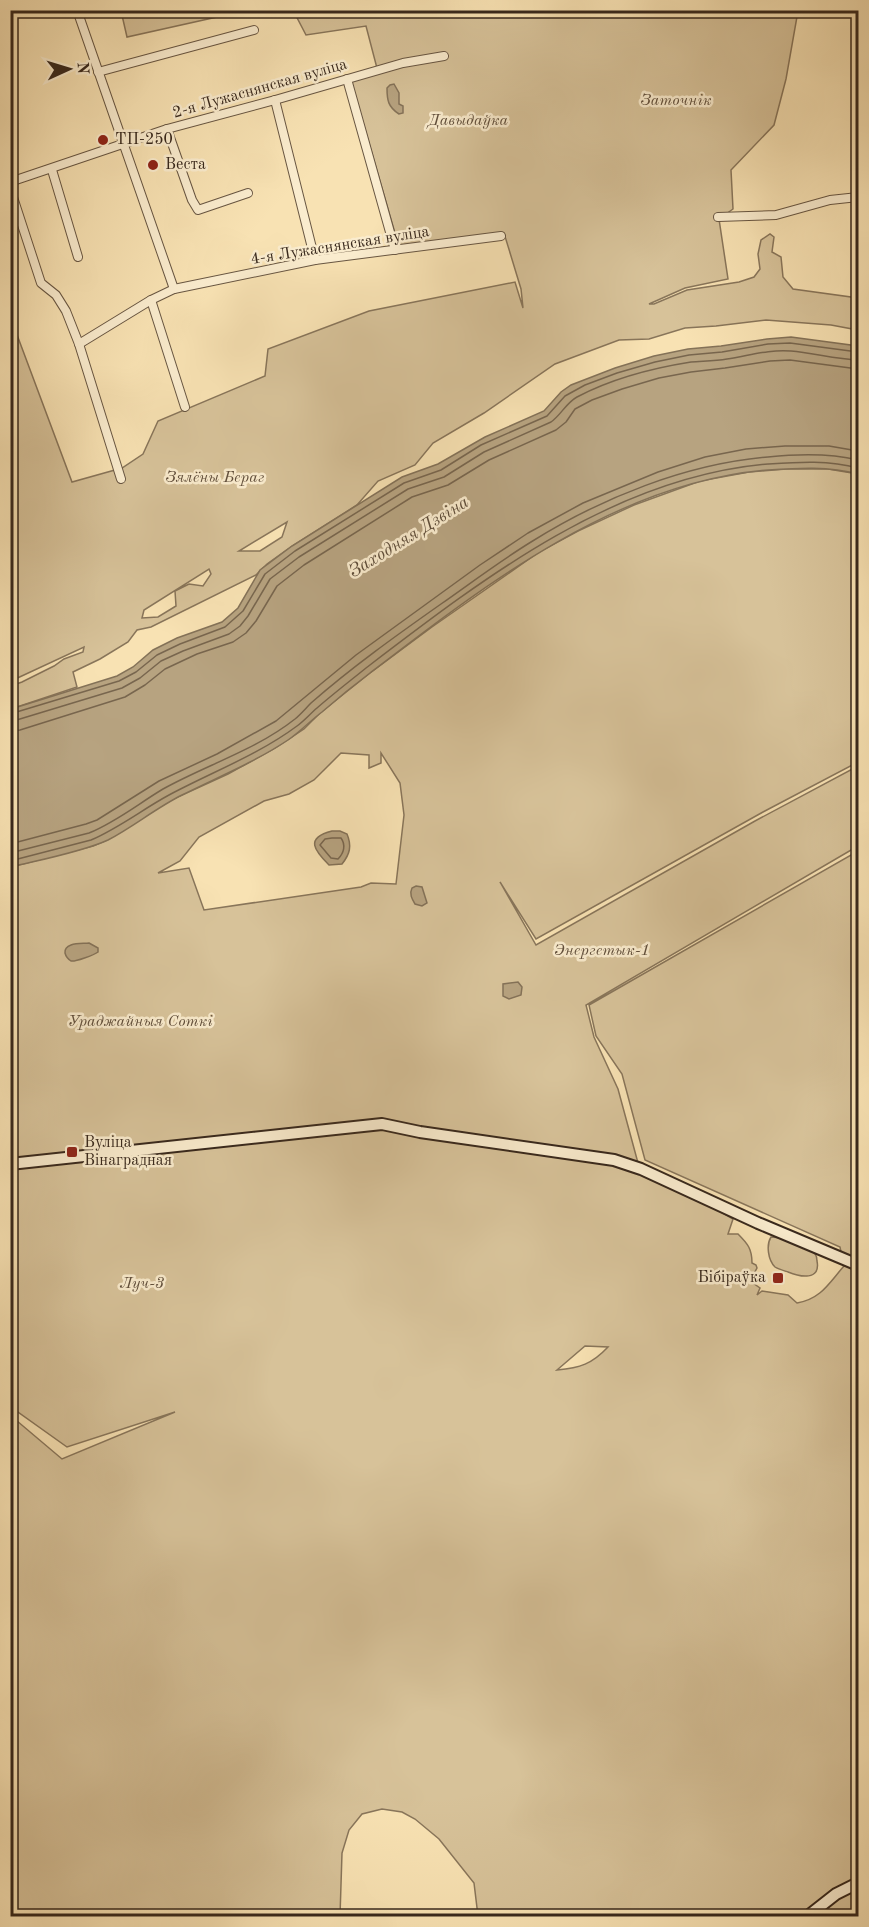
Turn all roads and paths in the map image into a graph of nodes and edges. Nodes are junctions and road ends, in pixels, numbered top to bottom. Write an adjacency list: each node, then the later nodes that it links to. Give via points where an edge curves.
1 (77, 10): 4 (street)
2 (254, 30): 4 (street)
3 (444, 56): 5 (street, 2-я Лужаснянская вуліца)
4 (98, 72): 8 (street)
5 (347, 79): 6 (street, 2-я Лужаснянская вуліца); 16 (street)
6 (275, 100): 7 (street, 2-я Лужаснянская вуліца); 18 (street)
7 (167, 129): 8 (street, 2-я Лужаснянская вуліца); 12 (street, via 198,210)
8 (123, 144): 9 (street, 2-я Лужаснянская вуліца); 19 (street)
9 (52, 170): 10 (street, 2-я Лужаснянская вуліца); 17 (street)
10 (10, 182)
11 (10, 188): 21 (street, via 41,283 56,295 66,311)
12 (248, 193)
13 (858, 197): 14 (street, via 830,200 776,215)
14 (718, 217)
15 (501, 236): 16 (street, 4-я Лужаснянская вуліца)
16 (395, 250): 18 (street, 4-я Лужаснянская вуліца)
17 (78, 257)
18 (315, 260): 19 (street, 4-я Лужаснянская вуліца)
19 (174, 289): 20 (street, 4-я Лужаснянская вуліца)
20 (151, 300): 21 (street, 4-я Лужаснянская вуліца); 22 (street)
21 (79, 344): 23 (street)
22 (185, 407)
23 (122, 479)
24 (10, 1164): 25 (street, via 382,1124 614,1160)
25 (858, 1265)
26 (858, 1883): 27 (street, via 836,1894)
27 (808, 1917)

